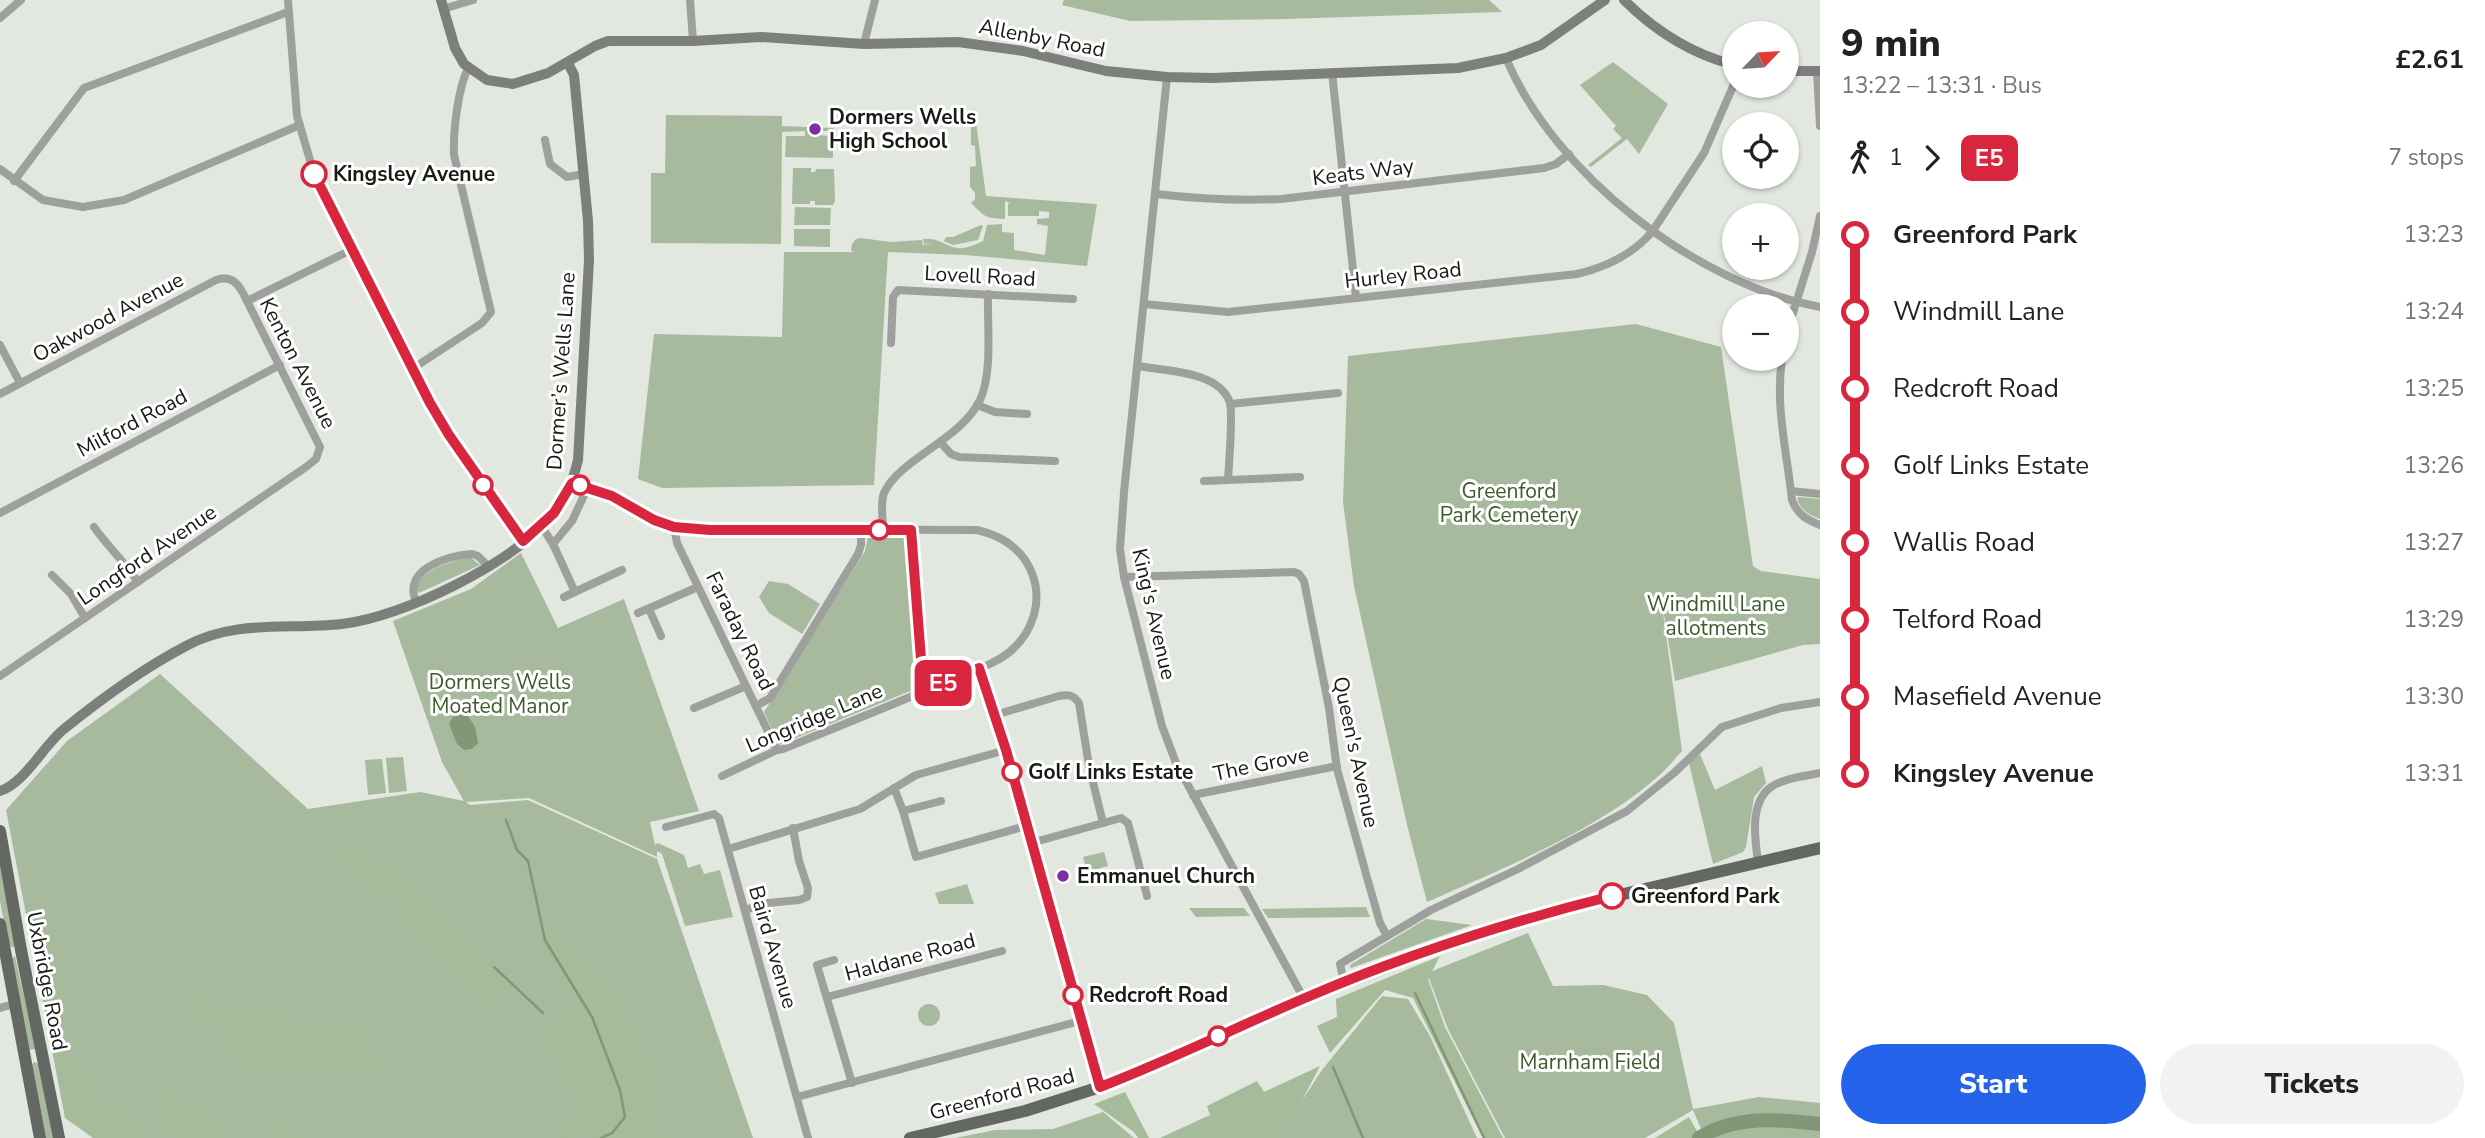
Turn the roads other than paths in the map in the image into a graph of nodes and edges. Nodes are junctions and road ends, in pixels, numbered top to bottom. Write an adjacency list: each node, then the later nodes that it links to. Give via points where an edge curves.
1 (21, 0): 10 (street)
2 (288, 0): 9 (street)
3 (473, 0): 8 (street)
4 (690, 0): 11 (street)
5 (875, 0): 12 (street)
6 (1605, 0): 13 (street, Allenby Road, via 1541,45)
7 (1624, 0): 14 (street, via 1672,39)
8 (442, 4): 16 (street, via 458,54)
9 (288, 12): 22 (street); 28 (street, via 85,88)
10 (0, 18)
11 (693, 41): 12 (street, Allenby Road, via 775,37); 15 (street, Allenby Road, via 608,41)
12 (864, 44): 20 (street, Allenby Road, via 958,42 1023,51 1106,71)
13 (1506, 58): 19 (street, Allenby Road, via 1458,68); 25 (street, via 1529,100)
14 (1722, 61)
15 (568, 63): 16 (street, Allenby Road, via 513,84 487,80); 27 (street, Dormer’s Wells Lane, via 574,75)
16 (468, 68): 48 (street, via 454,155 491,312 482,323)
17 (1799, 71): 18 (street)
18 (1818, 71): 23 (street)
19 (1332, 72): 20 (street, Allenby Road); 29 (street)
20 (1167, 77): 30 (street, King's Avenue)
21 (1728, 98): 32 (street, Hurley Road, via 1704,153)
22 (300, 125): 28 (street, via 124,200 83,207 43,200); 33 (street, via 315,177)
23 (1820, 126)
24 (545, 140): 27 (street, via 550,164 567,177)
25 (1569, 154): 29 (street, Keats Way, via 1544,168); 32 (street)
26 (0, 169): 28 (street)
27 (583, 174): 62 (street, Dormer’s Wells Lane, via 589,295 579,452)
28 (14, 181)
29 (1345, 192): 30 (street, Keats Way, via 1238,201); 38 (street)
30 (1156, 194): 42 (street, King's Avenue)
31 (1820, 216): 37 (street)
32 (1652, 232): 36 (street, via 1735,279); 38 (street, Hurley Road, via 1624,256 1577,274)
33 (351, 250): 40 (street); 48 (street)
34 (234, 281): 40 (street, Kenton Avenue); 50 (street, Oakwood Avenue, via 216,280)
35 (988, 294): 39 (street, Lovell Road); 44 (street, Lovell Road, via 898,290 893,297); 54 (street, via 986,378)
36 (1774, 294)
37 (1798, 294)
38 (1356, 298): 42 (street, Hurley Road, via 1228,312)
39 (1073, 299)
40 (247, 301): 46 (street, Kenton Avenue)
41 (1799, 303): 43 (street)
42 (1144, 304): 47 (street, King's Avenue)
43 (1820, 307)
44 (891, 343)
45 (0, 345): 50 (street)
46 (280, 365): 58 (street, Kenton Avenue, via 318,440 320,452); 66 (street, Milford Road)
47 (1139, 366): 53 (street, via 1206,378 1222,388); 79 (street, King's Avenue, via 1121,523)
48 (412, 369): 74 (street, via 449,435)
49 (1781, 371): 64 (street)
50 (20, 383): 52 (street, Oakwood Avenue)
51 (1338, 393): 53 (street)
52 (0, 394)
53 (1230, 404): 60 (street)
54 (977, 405): 55 (street, via 995,412); 56 (street)
55 (1027, 414)
56 (941, 443): 57 (street, via 959,457); 72 (street, via 887,488)
57 (1055, 461)
58 (313, 462): 80 (street, Longford Avenue)
59 (1300, 477): 60 (street)
60 (1228, 480): 61 (street)
61 (1204, 481)
62 (572, 483): 63 (street, Longridge Lane); 69 (street, Dormer’s Wells Lane)
63 (588, 487): 70 (street, Longridge Lane); 75 (street, via 572,521)
64 (1791, 491): 65 (street); 67 (street, via 1796,509)
65 (1820, 494)
66 (0, 513)
67 (1820, 525)
68 (94, 527): 80 (street)
69 (542, 527): 74 (street, Dormer’s Wells Lane); 75 (street)
70 (674, 527): 71 (street, Longridge Lane); 81 (street, Faraday Road)
71 (861, 530): 72 (street, Longridge Lane); 94 (street, via 858,554 778,686)
72 (883, 530): 73 (street, Longridge Lane)
73 (911, 530): 89 (street, Longridge Lane, via 986,532 1012,546 1031,570 1037,599 1029,627 1008,653); 92 (street, via 921,659)
74 (523, 541): 76 (street, Dormer’s Wells Lane)
75 (553, 544): 82 (street)
76 (488, 566): 84 (street, Dormer’s Wells Lane); 84 (street, via 472,554 438,562 415,580 411,589)
77 (622, 570): 82 (street)
78 (52, 575): 87 (street)
79 (1124, 577): 99 (street, Queen's Avenue, via 1299,574 1307,587); 104 (street, King's Avenue, via 1162,726)
80 (138, 582): 87 (street, Longford Avenue)
81 (698, 587): 85 (street); 91 (street, Faraday Road)
82 (575, 592): 83 (street)
83 (564, 597)
84 (416, 602): 103 (street, Dormer’s Wells Lane, via 351,622 238,629 199,639 63,730 19,781)
85 (649, 609): 86 (street); 88 (street)
86 (638, 613)
87 (86, 618): 90 (street, Longford Avenue)
88 (660, 636)
89 (979, 668): 92 (street, Longridge Lane); 96 (street)
90 (0, 676)
91 (746, 686): 94 (street, Faraday Road); 95 (street)
92 (932, 688): 97 (street, Longridge Lane)
93 (1820, 702): 119 (street, via 1782,708 1722,727 1628,811)
94 (756, 706): 97 (street, Faraday Road)
95 (694, 708)
96 (995, 715): 98 (street); 107 (street, via 1067,694 1074,696)
97 (777, 750): 101 (street, Longridge Lane)
98 (1006, 750): 102 (street, via 916,775); 108 (street)
99 (1337, 766): 104 (street, The Grove); 119 (street, Queen's Avenue)
100 (1820, 773): 115 (street, via 1778,783 1764,794 1754,831)
101 (722, 776)
102 (894, 788): 106 (street); 110 (street, via 860,809)
103 (0, 791)
104 (1193, 796): 127 (street, King's Avenue)
105 (941, 801): 106 (street)
106 (903, 811): 108 (street, via 916,857)
107 (1103, 822): 112 (street); 116 (street, via 1121,818 1128,822)
108 (1026, 826): 112 (street)
109 (666, 827): 114 (street, Baird Avenue, via 714,814)
110 (793, 828): 114 (street); 117 (street, via 807,897)
111 (0, 831): 120 (main road, Uxbridge Road)
112 (1031, 844): 130 (street)
113 (1820, 848): 115 (main road, Greenford Road)
114 (728, 849): 117 (street, Baird Avenue)
115 (1758, 862): 124 (main road, Greenford Road, via 1594,901 1453,942)
116 (1147, 896)
117 (745, 910): 135 (street, Baird Avenue)
118 (0, 924): 122 (main road, Uxbridge Road)
119 (1387, 936): 124 (street, via 1340,964)
120 (21, 950): 122 (main road); 131 (main road, Uxbridge Road)
121 (1002, 951): 126 (street, Haldane Road)
122 (5, 953): 125 (main road, Uxbridge Road)
123 (834, 960): 126 (street, Haldane Road, via 817,965)
124 (1344, 982): 127 (main road, Greenford Road)
125 (6, 987): 128 (main road, Uxbridge Road)
126 (827, 998): 133 (street, Haldane Road)
127 (1304, 999): 134 (main road, Greenford Road)
128 (14, 1004): 129 (street); 132 (main road, Uxbridge Road)
129 (0, 1008)
130 (1080, 1021): 133 (street); 134 (street)
131 (44, 1064): 132 (main road, via 34,1055); 137 (main road, Uxbridge Road)
132 (26, 1066): 136 (main road, Uxbridge Road)
133 (852, 1083): 135 (street)
134 (1100, 1087): 139 (main road, Greenford Road, via 1025,1111)
135 (797, 1097): 138 (street, Baird Avenue)
136 (40, 1138)
137 (59, 1138)
138 (808, 1138)
139 (910, 1138)

